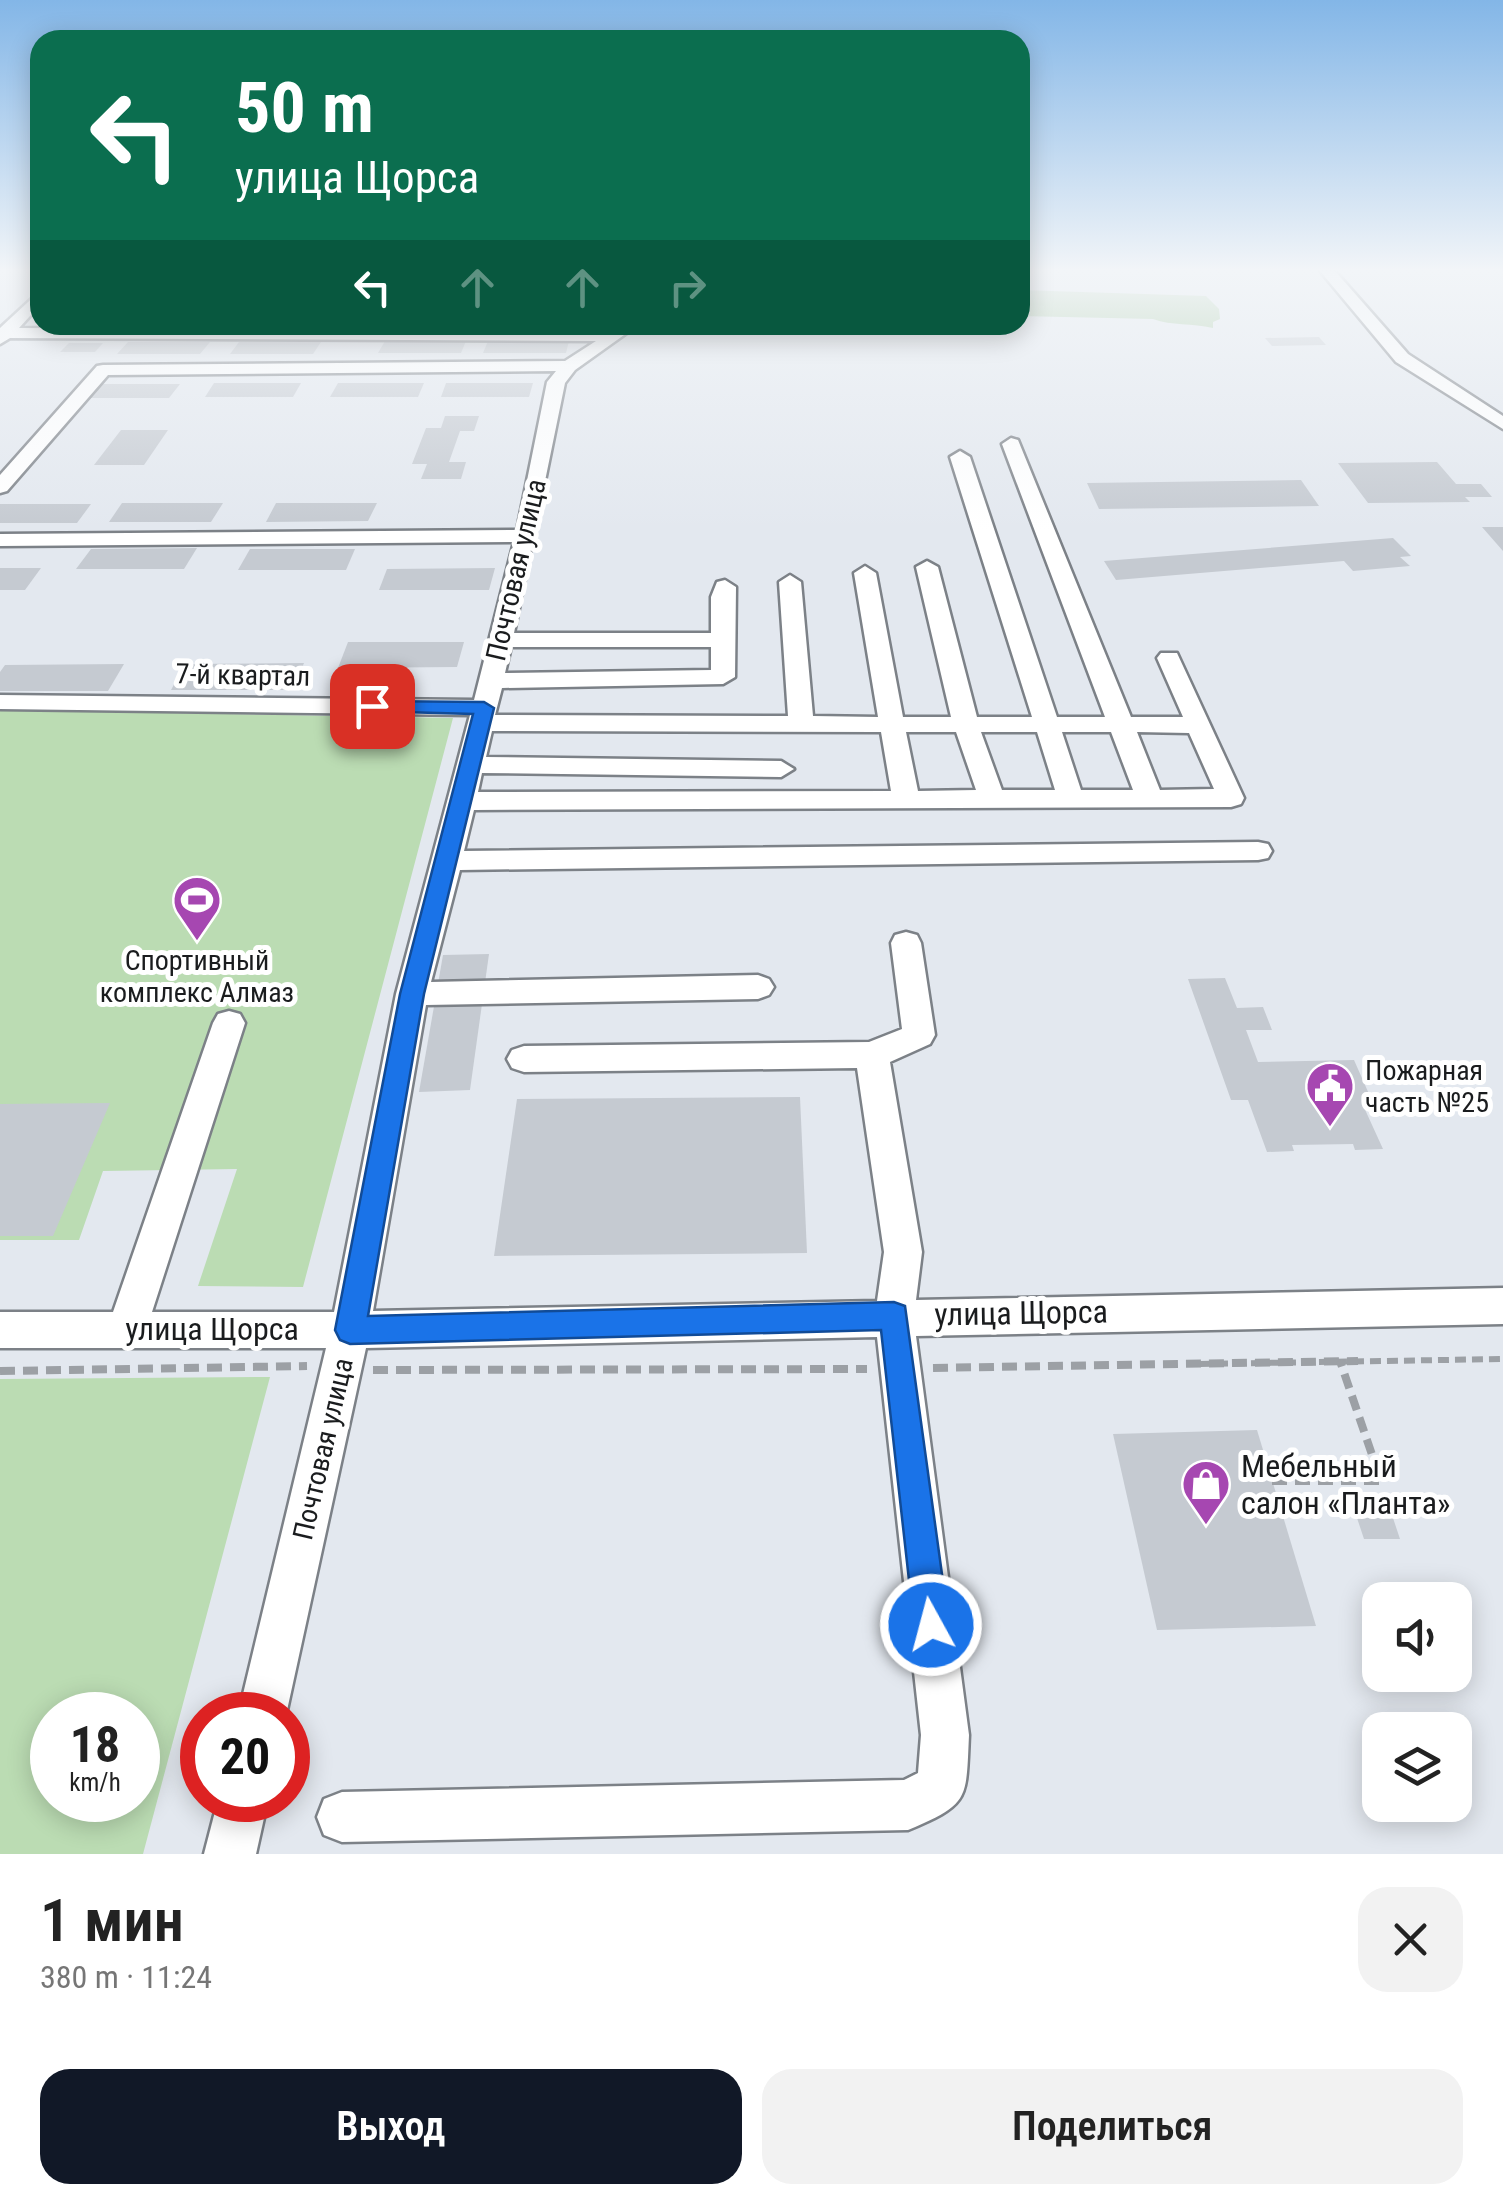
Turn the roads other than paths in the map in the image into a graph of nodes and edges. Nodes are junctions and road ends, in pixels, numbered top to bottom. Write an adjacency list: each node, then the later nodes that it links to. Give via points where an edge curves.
1 (111, 358): 5 (street)
2 (577, 358): 4 (street)
3 (1402, 358): 6 (street)
4 (569, 366): 5 (street); 10 (street, Почтовая улица, via 556,382)
5 (102, 370): 9 (street)
6 (1503, 424)
7 (1011, 444): 25 (street)
8 (960, 457): 24 (street)
9 (0, 487)
10 (526, 536): 11 (street); 16 (street, Почтовая улица)
11 (0, 540)
12 (927, 568): 23 (street)
13 (865, 573): 22 (street)
14 (790, 582): 21 (street)
15 (725, 587): 17 (street)
16 (500, 640): 17 (street); 20 (street, Почтовая улица)
17 (722, 640): 20 (street, via 722,678)
18 (1169, 658): 26 (street)
19 (0, 702): 20 (street, 7-й квартал)
20 (485, 704): 21 (street); 27 (street, Почтовая улица)
21 (801, 724): 22 (street)
22 (892, 724): 23 (street); 32 (street)
23 (966, 725): 24 (street); 30 (street)
24 (1048, 725): 25 (street); 31 (street)
25 (1120, 725): 26 (street); 29 (street)
26 (1199, 725): 29 (street, via 1230,798)
27 (470, 765): 28 (street); 33 (street, Почтовая улица)
28 (781, 769)
29 (1150, 798): 31 (street)
30 (992, 799): 31 (street); 32 (street)
31 (1070, 799)
32 (906, 800): 33 (street)
33 (462, 801): 35 (street, Почтовая улица)
34 (1258, 851): 35 (street)
35 (448, 861): 38 (street, Почтовая улица)
36 (906, 943): 40 (street, via 919,1035)
37 (758, 987): 38 (street)
38 (412, 994): 46 (street, Почтовая улица)
39 (229, 1023): 44 (street)
40 (872, 1056): 41 (street); 43 (street, via 903,1252)
41 (524, 1059)
42 (1503, 1306): 43 (street, улица Щорса)
43 (894, 1316): 46 (street, улица Щорса); 48 (street, via 945,1735 942,1787 908,1805)
44 (126, 1329): 45 (street, улица Щорса); 46 (street, улица Щорса)
45 (0, 1330)
46 (350, 1330): 47 (street, Почтовая улица)
47 (267, 1692)
48 (342, 1817)
49 (238, 1822): 50 (street)
50 (230, 1854)

